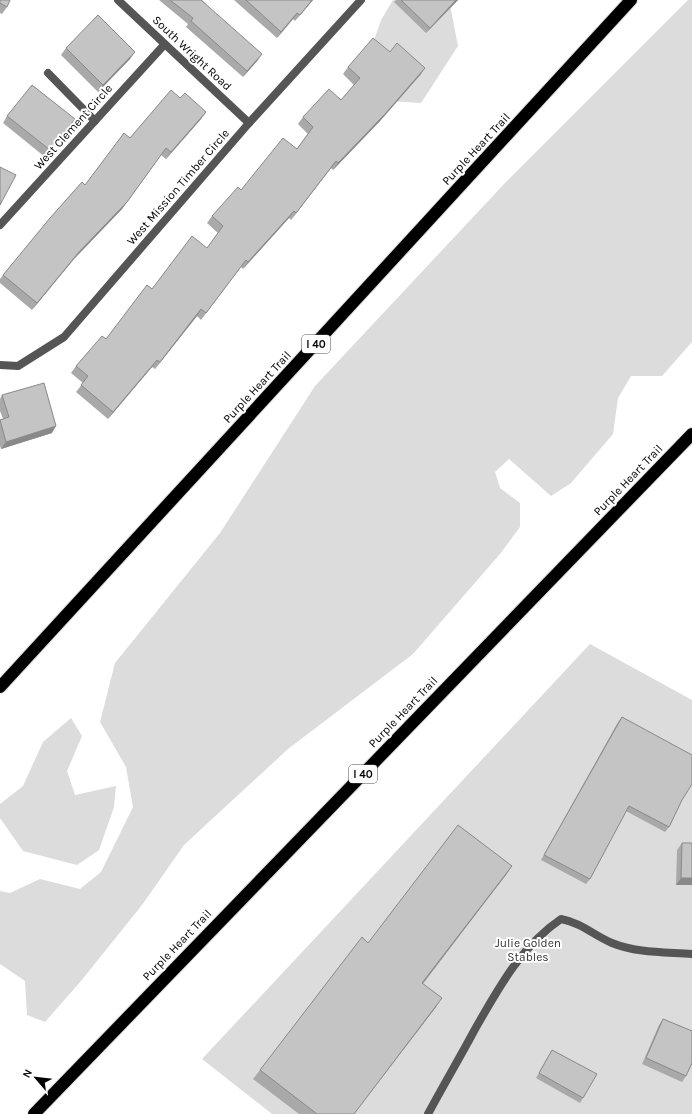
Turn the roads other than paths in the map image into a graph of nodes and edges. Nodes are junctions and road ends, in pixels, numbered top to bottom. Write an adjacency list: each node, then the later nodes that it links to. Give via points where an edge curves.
1 (118, 0): 4 (street, South Wright Road)
2 (361, 0): 7 (street, West Mission Timber Circle)
3 (631, 0): 11 (highway, Purple Heart Trail / I 40)
4 (164, 45): 6 (street, West Clement Circle); 7 (street, South Wright Road)
5 (48, 73): 6 (street)
6 (95, 121): 8 (street, West Clement Circle)
7 (249, 123): 9 (street, West Mission Timber Circle, via 64,337 18,366)
8 (0, 225)
9 (0, 365)
10 (692, 434): 13 (highway, Purple Heart Trail / I 40)
11 (0, 687)
12 (692, 954): 14 (street, via 651,951 612,943 575,921 561,919 547,928 525,951 502,982)
13 (34, 1114)
14 (428, 1114)

